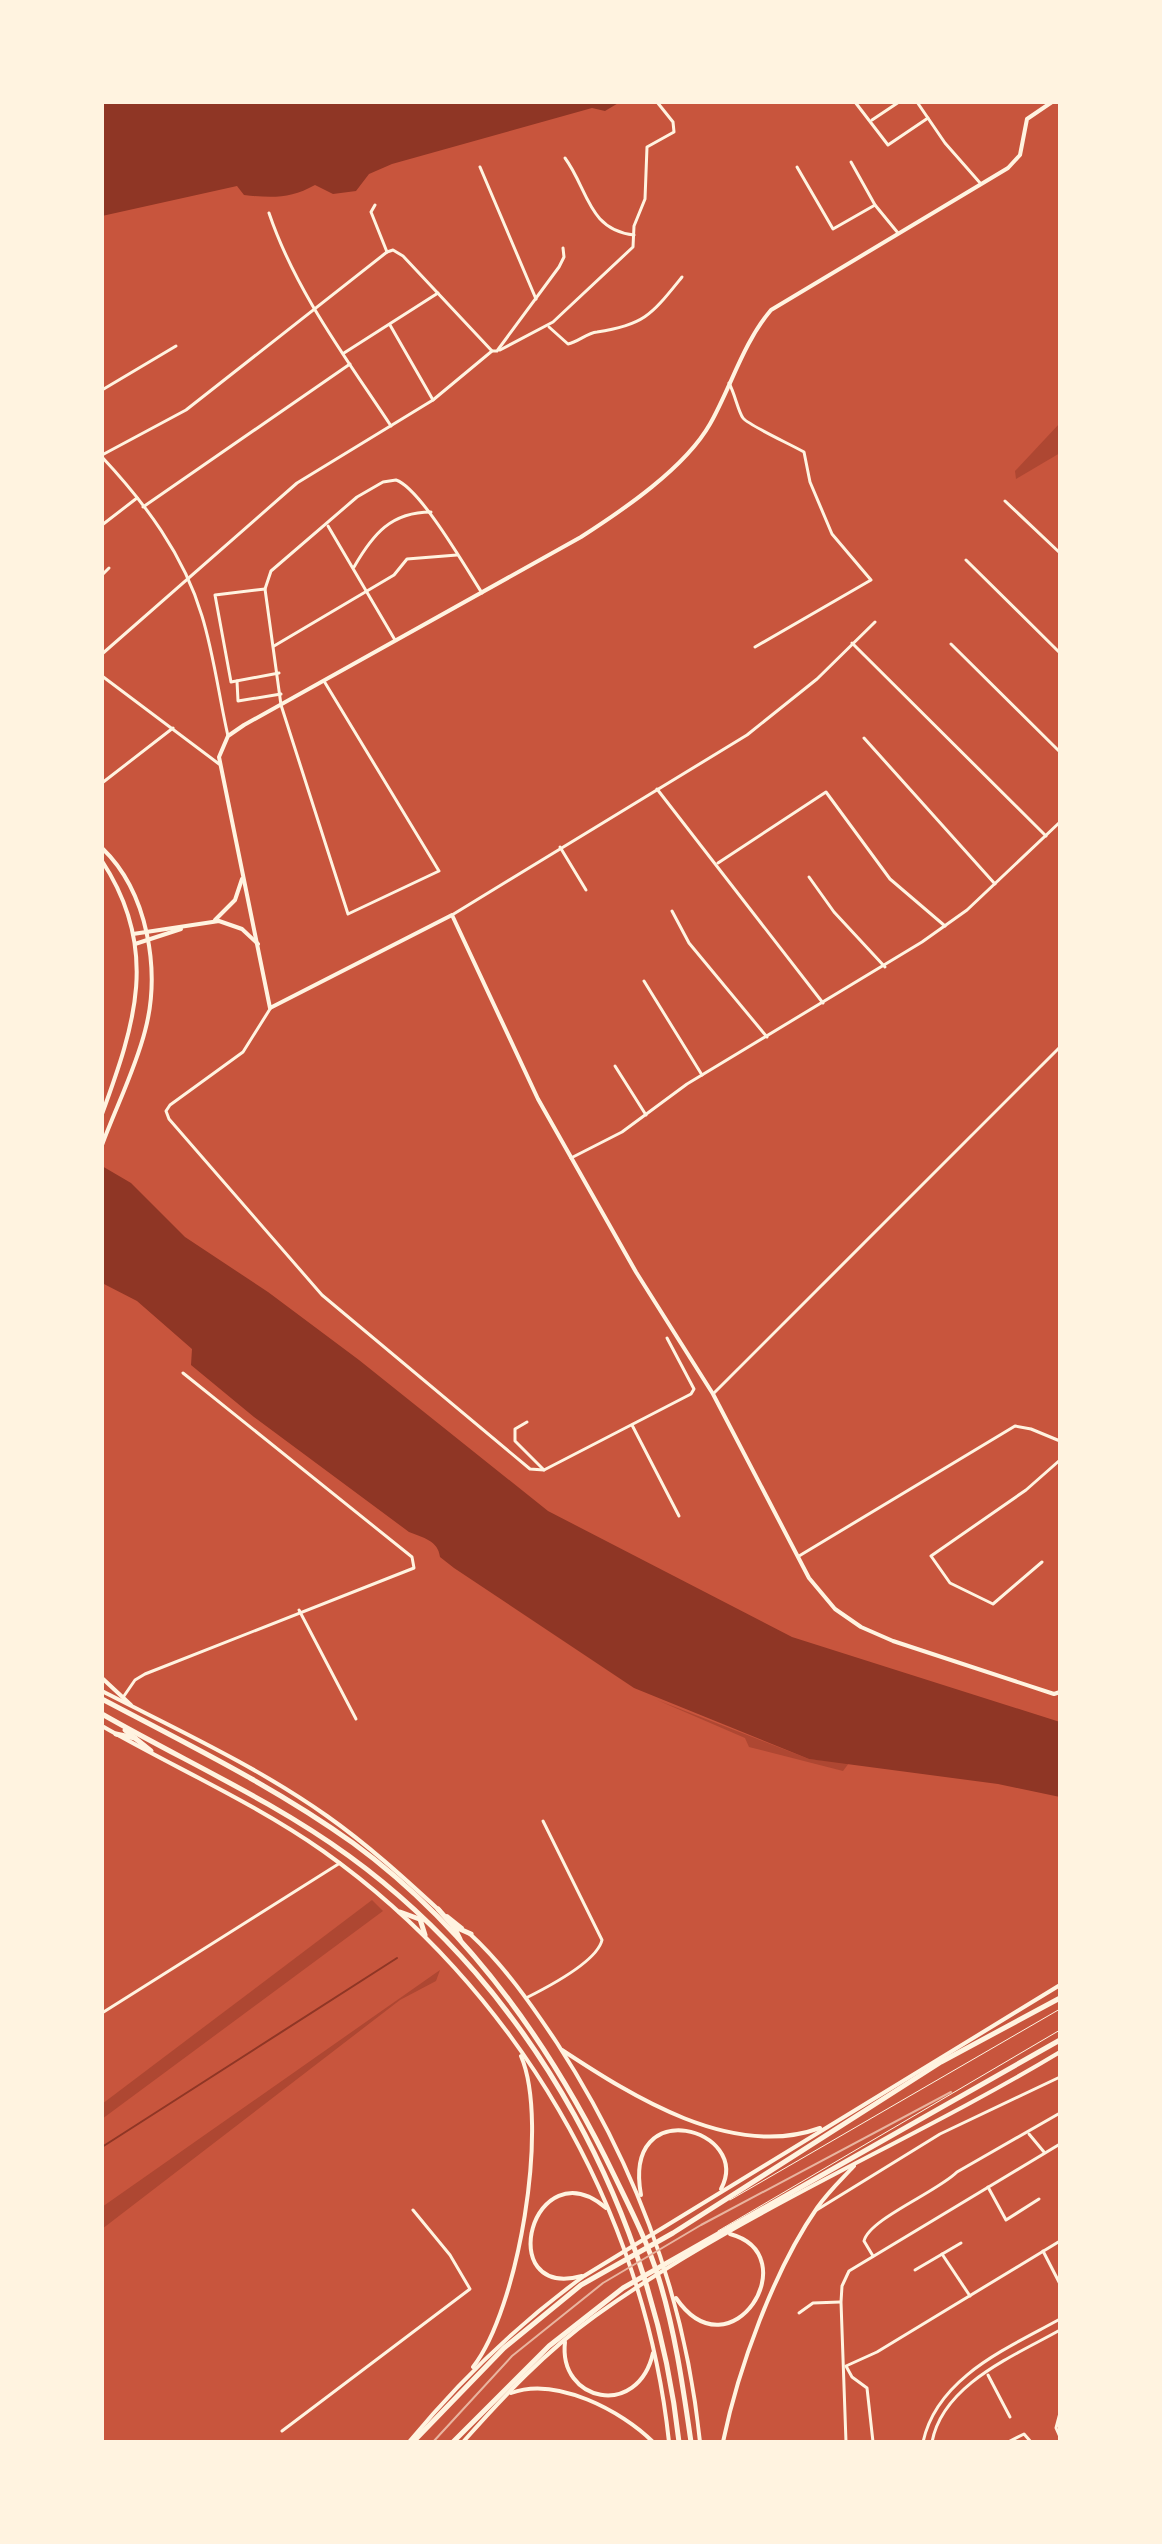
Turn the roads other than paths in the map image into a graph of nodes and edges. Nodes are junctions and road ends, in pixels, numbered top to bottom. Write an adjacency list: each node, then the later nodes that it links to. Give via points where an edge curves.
1 (657, 102): 17 (street, via 673,122 674,132 647,147 645,199)
2 (855, 102): 7 (street)
3 (899, 102): 7 (street)
4 (917, 102): 6 (street)
5 (1052, 102): 12 (main road, via 1027,119 1018,159)
6 (928, 118): 7 (street, via 888,145); 12 (street)
7 (872, 120)
8 (565, 158): 17 (street, via 605,225)
9 (851, 162): 14 (street)
10 (480, 167): 22 (street)
11 (797, 167): 14 (street, via 833,229)
12 (981, 184): 16 (main road)
13 (375, 205): 19 (street, via 371,212)
14 (875, 205): 16 (street)
15 (269, 213): 23 (street)
16 (898, 233): 30 (main road, via 778,303 758,327)
17 (634, 235): 25 (street, via 633,247)
18 (563, 248): 22 (street, via 564,257)
19 (387, 252): 21 (street, via 403,256); 23 (street)
20 (682, 277): 25 (street, via 652,313 608,333 598,331 568,344)
21 (438, 293): 24 (street); 27 (street)
22 (536, 299): 27 (street)
23 (315, 312): 28 (street); 34 (street, via 186,410)
24 (390, 325): 28 (street); 32 (street)
25 (548, 325): 27 (street)
26 (176, 346): 31 (street)
27 (494, 351): 32 (street)
28 (344, 353): 29 (street)
29 (350, 364): 33 (street); 37 (street)
30 (729, 383): 50 (main road, via 697,442 629,504); 56 (street, via 749,424 804,452 810,482 832,534 871,580)
31 (102, 390)
32 (433, 400): 33 (street)
33 (391, 426): 47 (street, via 297,483)
34 (102, 456): 35 (street)
35 (137, 498): 37 (street); 39 (street)
36 (1005, 501): 41 (street)
37 (143, 507): 47 (street)
38 (431, 512): 40 (street, via 401,481 391,480 357,497); 42 (street); 44 (street, via 386,522)
39 (102, 525)
40 (328, 525): 44 (street); 48 (street, via 271,571)
41 (1060, 553)
42 (457, 555): 49 (street, via 407,559 394,575); 50 (street)
43 (966, 560): 57 (street)
44 (354, 567): 49 (street)
45 (109, 568): 46 (street)
46 (102, 575)
47 (188, 579): 58 (street); 66 (street, via 203,618)
48 (265, 589): 55 (street); 61 (street, via 215,595 231,682)
49 (367, 590): 52 (street); 55 (street)
50 (482, 593): 52 (main road)
51 (875, 622): 53 (street)
52 (395, 640): 62 (main road)
53 (852, 643): 71 (street, via 771,717); 73 (street)
54 (951, 644): 68 (street)
55 (274, 646): 59 (street)
56 (755, 647)
57 (1060, 653)
58 (102, 654)
59 (279, 673): 61 (street); 63 (street)
60 (102, 676): 65 (street)
61 (237, 681): 63 (street, via 238,701)
62 (324, 681): 64 (main road); 64 (street, via 439,871 348,914)
63 (281, 694): 64 (street)
64 (281, 705): 66 (main road)
65 (173, 728): 69 (street); 70 (street)
66 (228, 736): 69 (main road)
67 (864, 738): 80 (street)
68 (1060, 752)
69 (219, 764): 78 (main road)
70 (103, 781)
71 (657, 789): 74 (street); 77 (street)
72 (1060, 822): 73 (street)
73 (1046, 836): 80 (street)
74 (560, 847): 81 (street); 83 (street)
75 (102, 848): 87 (main road, via 125,876)
76 (102, 861): 88 (main road, via 121,894)
77 (718, 863): 85 (street, via 826,792 890,879); 94 (street)
78 (243, 877): 84 (main road, via 235,900); 91 (main road)
79 (809, 877): 92 (street)
80 (995, 884): 85 (street)
81 (586, 890)
82 (672, 911): 96 (street, via 689,943)
83 (452, 915): 95 (main road); 103 (main road)
84 (212, 921): 86 (main road); 91 (main road, via 242,929)
85 (945, 926): 92 (street)
86 (183, 928): 87 (main road); 89 (main road)
87 (145, 931): 88 (main road); 89 (main road)
88 (133, 934): 90 (main road)
89 (147, 942): 90 (main road); 102 (main road, via 148,1014)
90 (135, 944): 100 (main road, via 135,1016)
91 (260, 947): 95 (main road)
92 (885, 967): 94 (street)
93 (644, 981): 99 (street)
94 (823, 1003): 96 (street)
95 (270, 1008): 111 (street, via 243,1052 170,1105 169,1119 322,1295 530,1469)
96 (767, 1037): 99 (street)
97 (1060, 1047): 106 (street)
98 (615, 1066): 101 (street)
99 (702, 1075): 101 (street)
100 (102, 1114)
101 (646, 1115): 103 (street, via 595,1149)
102 (102, 1145)
103 (571, 1158): 106 (main road)
104 (667, 1338): 108 (street, via 694,1389)
105 (183, 1373): 115 (street, via 415,1561 411,1571)
106 (713, 1394): 113 (main road)
107 (527, 1422): 111 (street, via 515,1429 517,1445)
108 (632, 1425): 111 (street); 112 (street)
109 (1060, 1441): 113 (street, via 1015,1426)
110 (1060, 1460): 114 (street, via 931,1556 950,1583 993,1604)
111 (544, 1470)
112 (679, 1516)
113 (797, 1557): 118 (main road, via 835,1609 861,1627)
114 (1042, 1562)
115 (299, 1610): 119 (street, via 145,1674); 123 (street)
116 (102, 1678): 119 (main road)
117 (102, 1691): 121 (main road)
118 (1060, 1692)
119 (124, 1696): 121 (main road)
120 (102, 1699): 134 (highway, via 300,1807 364,1852)
121 (132, 1707): 134 (main road, via 324,1814 400,1872)
122 (102, 1714): 124 (highway)
123 (356, 1719)
124 (118, 1724): 127 (highway); 128 (highway)
125 (102, 1726): 126 (main road)
126 (116, 1734): 127 (highway); 129 (main road)
127 (135, 1738): 128 (highway); 129 (highway)
128 (152, 1741): 132 (highway, via 299,1822)
129 (151, 1751): 131 (main road, via 291,1829)
130 (543, 1821): 142 (street, via 602,1940 598,1951 576,1968)
131 (340, 1863): 133 (main road); 145 (street)
132 (409, 1906): 135 (highway); 136 (highway)
133 (400, 1912): 135 (highway); 139 (main road)
134 (434, 1912): 136 (highway); 137 (highway); 138 (main road); 140 (highway)
135 (419, 1918): 136 (highway); 139 (highway)
136 (429, 1925): 197 (highway, via 477,1976 560,2092 633,2240 665,2353)
137 (454, 1927): 138 (highway); 140 (highway)
138 (471, 1934): 142 (main road)
139 (425, 1935): 148 (main road, via 470,1983)
140 (462, 1944): 198 (highway, via 514,2005 560,2074 643,2232 676,2352)
141 (1060, 1985): 153 (main road)
142 (526, 1998): 149 (main road)
143 (1060, 1998): 165 (highway, via 941,2062)
144 (1060, 2009): 165 (lane)
145 (102, 2013)
146 (1060, 2030): 167 (lane)
147 (1060, 2040): 167 (highway)
148 (514, 2043): 164 (main road, via 554,2103); 186 (main road, via 531,2088 531,2172 495,2325)
149 (560, 2048): 153 (main road, via 674,2115 717,2128 793,2135); 161 (main road, via 594,2103)
150 (1060, 2052): 157 (main road)
151 (1060, 2077): 163 (street, via 940,2134)
152 (1060, 2113): 154 (street)
153 (830, 2124): 159 (main road)
154 (1029, 2134): 156 (street); 172 (street, via 957,2172 943,2186 872,2227 864,2241)
155 (1060, 2144): 156 (street)
156 (1044, 2152): 158 (street)
157 (859, 2161): 163 (main road); 166 (main road)
158 (988, 2187): 160 (street, via 1006,2220); 172 (street)
159 (714, 2196): 161 (main road, via 727,2176 725,2160 711,2141 685,2129 668,2131 642,2152 637,2175); 174 (main road)
160 (1039, 2199)
161 (642, 2202): 176 (main road)
162 (413, 2210): 190 (street, via 470,2289)
163 (815, 2211): 200 (main road, via 755,2334 733,2394)
164 (611, 2213): 174 (main road, via 593,2199 568,2195 545,2205 534,2219 528,2245 543,2271 563,2279); 183 (main road, via 640,2289)
165 (673, 2233): 192 (highway, via 581,2285 544,2314)
166 (727, 2234): 176 (main road, via 747,2243 761,2263 764,2275 757,2301 736,2320 714,2324 691,2316); 182 (main road)
167 (709, 2237): 193 (highway, via 577,2322)
168 (1060, 2241): 170 (street)
169 (961, 2243): 171 (street)
170 (1043, 2251): 175 (street); 177 (street)
171 (942, 2254): 173 (street); 177 (street)
172 (873, 2256): 178 (street, via 849,2271)
173 (915, 2270)
174 (584, 2276): 186 (main road)
175 (1060, 2284)
176 (675, 2296): 199 (main road)
177 (970, 2296): 184 (street, via 856,2365)
178 (841, 2302): 179 (street, via 813,2303); 184 (street)
179 (799, 2313)
180 (1060, 2319): 203 (street, via 963,2377 936,2413)
181 (1060, 2330): 185 (street)
182 (566, 2340): 183 (main road, via 571,2373 587,2389 605,2396 638,2386); 187 (main road)
183 (654, 2350): 196 (main road)
184 (846, 2366): 201 (street); 202 (street, via 867,2388)
185 (987, 2373): 189 (street); 204 (street, via 957,2395)
186 (465, 2378): 192 (main road)
187 (509, 2394): 194 (main road); 195 (main road, via 530,2388 579,2398 623,2417)
188 (1060, 2413): 191 (street)
189 (1010, 2417)
190 (282, 2431)
191 (1060, 2437)
192 (411, 2442)
193 (453, 2442)
194 (463, 2442)
195 (653, 2442)
196 (669, 2442)
197 (679, 2442)
198 (691, 2442)
199 (700, 2442)
200 (723, 2442)
201 (846, 2442)
202 (873, 2442)
203 (923, 2442)
204 (932, 2442)
205 (1010, 2442): 206 (street, via 1024,2434)
206 (1031, 2442)

